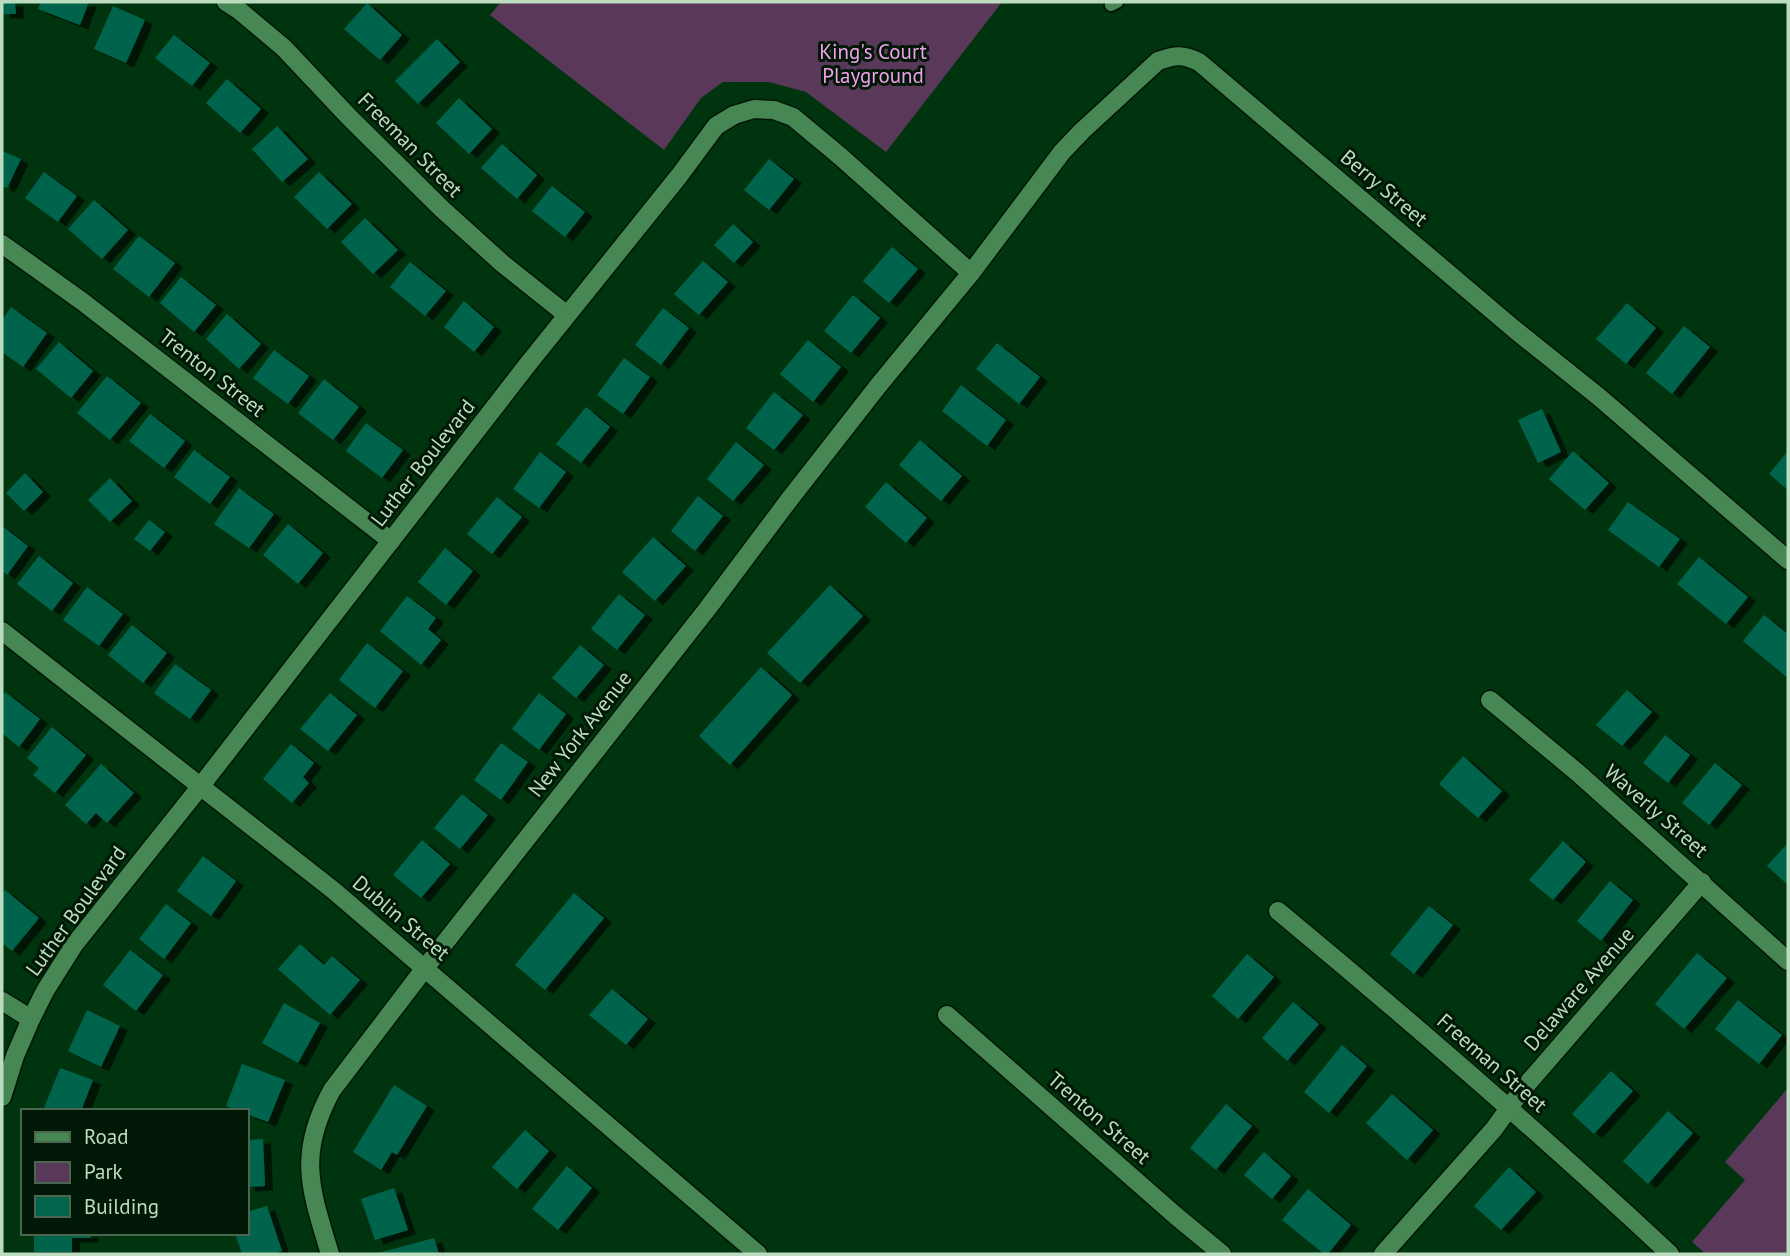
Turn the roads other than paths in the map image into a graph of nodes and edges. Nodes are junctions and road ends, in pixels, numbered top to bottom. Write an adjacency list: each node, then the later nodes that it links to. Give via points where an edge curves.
1 (226, 2): 4 (street, Freeman Street, via 284,48 442,209)
2 (2, 244): 5 (street, Trenton Street)
3 (971, 273): 4 (street, Luther Boulevard, via 793,117 754,109 716,127); 6 (street, Berry Street, via 1082,131 1158,61 1188,57); 13 (street, New York Avenue)
4 (567, 316): 5 (street, Luther Boulevard)
5 (391, 541): 9 (street, Luther Boulevard)
6 (1788, 560)
7 (2, 631): 9 (street, Dublin Street)
8 (1490, 700): 10 (street, Waverly Street)
9 (200, 787): 13 (street, Dublin Street, via 334,890); 16 (street, Luther Boulevard, via 74,945)
10 (1702, 882): 12 (street, Waverly Street); 18 (street, Delaware Avenue)
11 (1278, 911): 18 (street, Freeman Street)
12 (1788, 961)
13 (425, 968): 19 (street, New York Avenue, via 321,1111 309,1169); 20 (street, Dublin Street)
14 (2, 1001): 16 (street)
15 (947, 1015): 21 (street, Trenton Street)
16 (31, 1019): 17 (street, Luther Boulevard)
17 (2, 1097)
18 (1509, 1108): 22 (street, Delaware Avenue); 23 (street, Freeman Street)
19 (330, 1254)
20 (758, 1254)
21 (1222, 1254)
22 (1383, 1254)
23 (1671, 1254)

